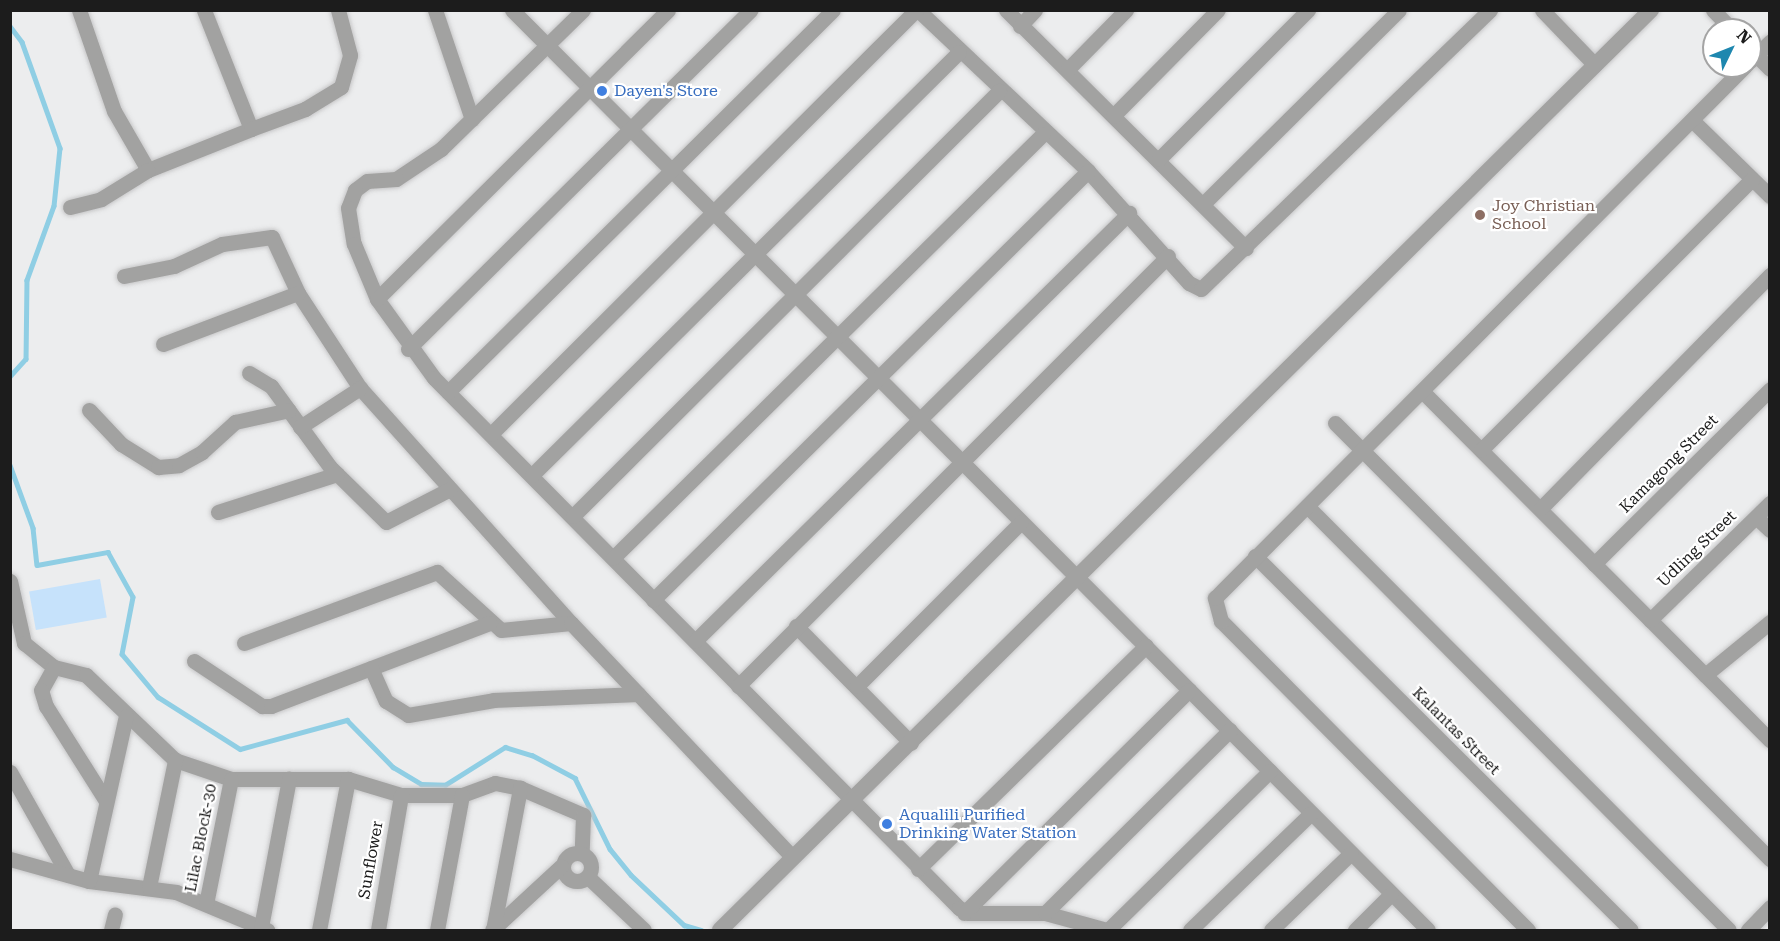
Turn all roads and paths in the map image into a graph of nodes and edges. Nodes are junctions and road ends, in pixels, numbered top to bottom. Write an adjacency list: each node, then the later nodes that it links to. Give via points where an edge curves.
1 (79, 10): 35 (street, via 114,111)
2 (204, 10): 31 (street)
3 (338, 10): 31 (street, via 350,55 341,87 305,110)
4 (435, 10): 29 (street)
5 (512, 10): 21 (street)
6 (583, 10): 21 (street)
7 (668, 10): 26 (street)
8 (750, 10): 32 (street)
9 (833, 10): 36 (street)
10 (917, 10): 22 (street); 42 (street)
11 (1006, 10): 20 (street)
12 (1035, 10): 20 (street)
13 (1126, 10): 24 (street)
14 (1218, 10): 28 (street)
15 (1308, 10): 34 (street)
16 (1399, 10): 40 (street)
17 (1490, 10): 44 (street)
18 (1542, 10): 23 (street)
19 (1651, 10): 23 (street)
20 (1020, 26): 24 (street)
21 (548, 45): 26 (street); 29 (street)
22 (959, 52): 27 (street); 45 (street)
23 (1595, 65): 84 (street)
24 (1068, 69): 28 (street)
25 (1731, 78): 30 (street)
26 (591, 88): 32 (street); 51 (street)
27 (999, 91): 33 (street); 50 (street)
28 (1113, 116): 34 (street)
29 (472, 119): 51 (street, via 441,149 396,179 367,181 349,199 354,244)
30 (1692, 120): 38 (street); 60 (street)
31 (251, 129): 35 (street)
32 (631, 129): 36 (street); 54 (street)
33 (1043, 134): 37 (street); 52 (street)
34 (1159, 159): 40 (street)
35 (148, 170): 41 (street, via 101,199)
36 (671, 170): 42 (street); 59 (street)
37 (1088, 171): 43 (street); 56 (street)
38 (1752, 179): 39 (street); 68 (street)
39 (1770, 196)
40 (1204, 203): 44 (street)
41 (70, 207)
42 (713, 212): 45 (street); 66 (street)
43 (1129, 213): 46 (street); 63 (street)
44 (1246, 248): 46 (street, via 1201,289 1189,283)
45 (755, 254): 50 (street); 71 (street)
46 (1168, 256): 69 (street)
47 (1770, 275): 75 (street)
48 (124, 276): 49 (street, via 266,235 276,242)
49 (298, 293): 53 (street); 57 (street)
50 (796, 295): 52 (street); 77 (street)
51 (377, 299): 54 (street)
52 (838, 336): 56 (street); 82 (street)
53 (163, 344)
54 (408, 349): 59 (street)
55 (249, 374): 62 (street, via 261,377)
56 (877, 378): 63 (street); 86 (street)
57 (360, 388): 65 (street); 72 (street)
58 (1770, 389): 83 (street, Kamagong Street)
59 (448, 392): 66 (street)
60 (1422, 392): 67 (street); 68 (street)
61 (89, 410): 62 (street, via 121,444 158,467 179,465 202,452 236,422)
62 (289, 410): 65 (street)
63 (918, 419): 69 (street); 92 (street)
64 (1335, 423): 67 (street)
65 (300, 427): 70 (street)
66 (490, 434): 71 (street)
67 (1364, 450): 74 (street); 124 (street)
68 (1481, 450): 75 (street)
69 (961, 462): 79 (street); 91 (street)
70 (337, 474): 72 (street, via 386,522); 76 (street)
71 (532, 475): 77 (street)
72 (450, 489): 90 (street)
73 (1770, 503): 78 (street, Udling Street)
74 (1307, 506): 81 (street); 152 (street)
75 (1541, 508): 83 (street)
76 (218, 513)
77 (573, 516): 82 (street)
78 (1756, 517): 80 (street); 87 (street, Udling Street)
79 (1021, 522): 84 (street); 101 (street)
80 (1770, 530)
81 (1256, 556): 150 (street, via 1215,598 1221,621); 151 (street, Kalantas Street)
82 (613, 558): 86 (street)
83 (1594, 564): 87 (street)
84 (1078, 578): 95 (street); 107 (street)
85 (10, 581): 94 (street)
86 (653, 600): 92 (street)
87 (1650, 620): 99 (street)
88 (1770, 622): 99 (street, via 1752,631)
89 (490, 623): 90 (street, via 513,632); 93 (street, via 437,572); 98 (street)
90 (571, 623): 103 (street)
91 (796, 626): 100 (street); 101 (street)
92 (695, 641): 100 (street)
93 (244, 643)
94 (17, 646): 97 (street)
95 (1146, 646): 102 (street); 126 (street)
96 (194, 661): 98 (street, via 262,706 281,705)
97 (54, 667): 104 (street, via 86,675); 117 (street, via 41,690 46,706)
98 (371, 668): 103 (street, via 386,701 408,715 494,700)
99 (1705, 675): 106 (street)
100 (738, 686): 118 (street)
101 (857, 686): 107 (street)
102 (1189, 690): 105 (street); 134 (street)
103 (638, 694): 122 (street)
104 (126, 716): 108 (street); 117 (street)
105 (1230, 730): 109 (street); 135 (street)
106 (1770, 740)
107 (911, 743): 118 (street)
108 (175, 760): 111 (street); 130 (street)
109 (1270, 771): 119 (street); 145 (street)
110 (12, 776): 127 (street)
111 (231, 779): 113 (street); 132 (street, Lilac Block-30)
112 (348, 779): 113 (street); 115 (street); 139 (street)
113 (289, 780): 137 (street)
114 (520, 788): 116 (street, via 495,783); 120 (street, via 583,814 587,829); 142 (street)
115 (401, 795): 116 (street); 140 (street, Sunflower)
116 (462, 795): 141 (street)
117 (106, 801): 129 (street)
118 (851, 803): 122 (street); 126 (street)
119 (1311, 813): 121 (street); 146 (street)
120 (582, 853): 125 (street, via 566,857); 128 (street, via 589,859)
121 (1351, 854): 131 (street); 147 (street)
122 (792, 857): 144 (street)
123 (10, 859): 127 (street)
124 (1770, 859)
125 (561, 866): 128 (street, via 567,878); 142 (street)
126 (918, 869): 134 (street)
127 (68, 875): 129 (street)
128 (588, 877): 143 (street)
129 (89, 881): 130 (street)
130 (149, 887): 132 (street)
131 (1391, 894): 148 (street); 149 (street)
132 (206, 904): 137 (street)
133 (1770, 907): 153 (street)
134 (964, 913): 135 (street)
135 (1045, 913): 145 (street)
136 (115, 914): 138 (street)
137 (264, 929)
138 (111, 930)
139 (319, 930)
140 (378, 930)
141 (437, 930)
142 (493, 930)
143 (644, 930)
144 (720, 930)
145 (1107, 930)
146 (1190, 930)
147 (1271, 930)
148 (1355, 930)
149 (1428, 930)
150 (1528, 930)
151 (1631, 930)
152 (1729, 930)
153 (1748, 930)

